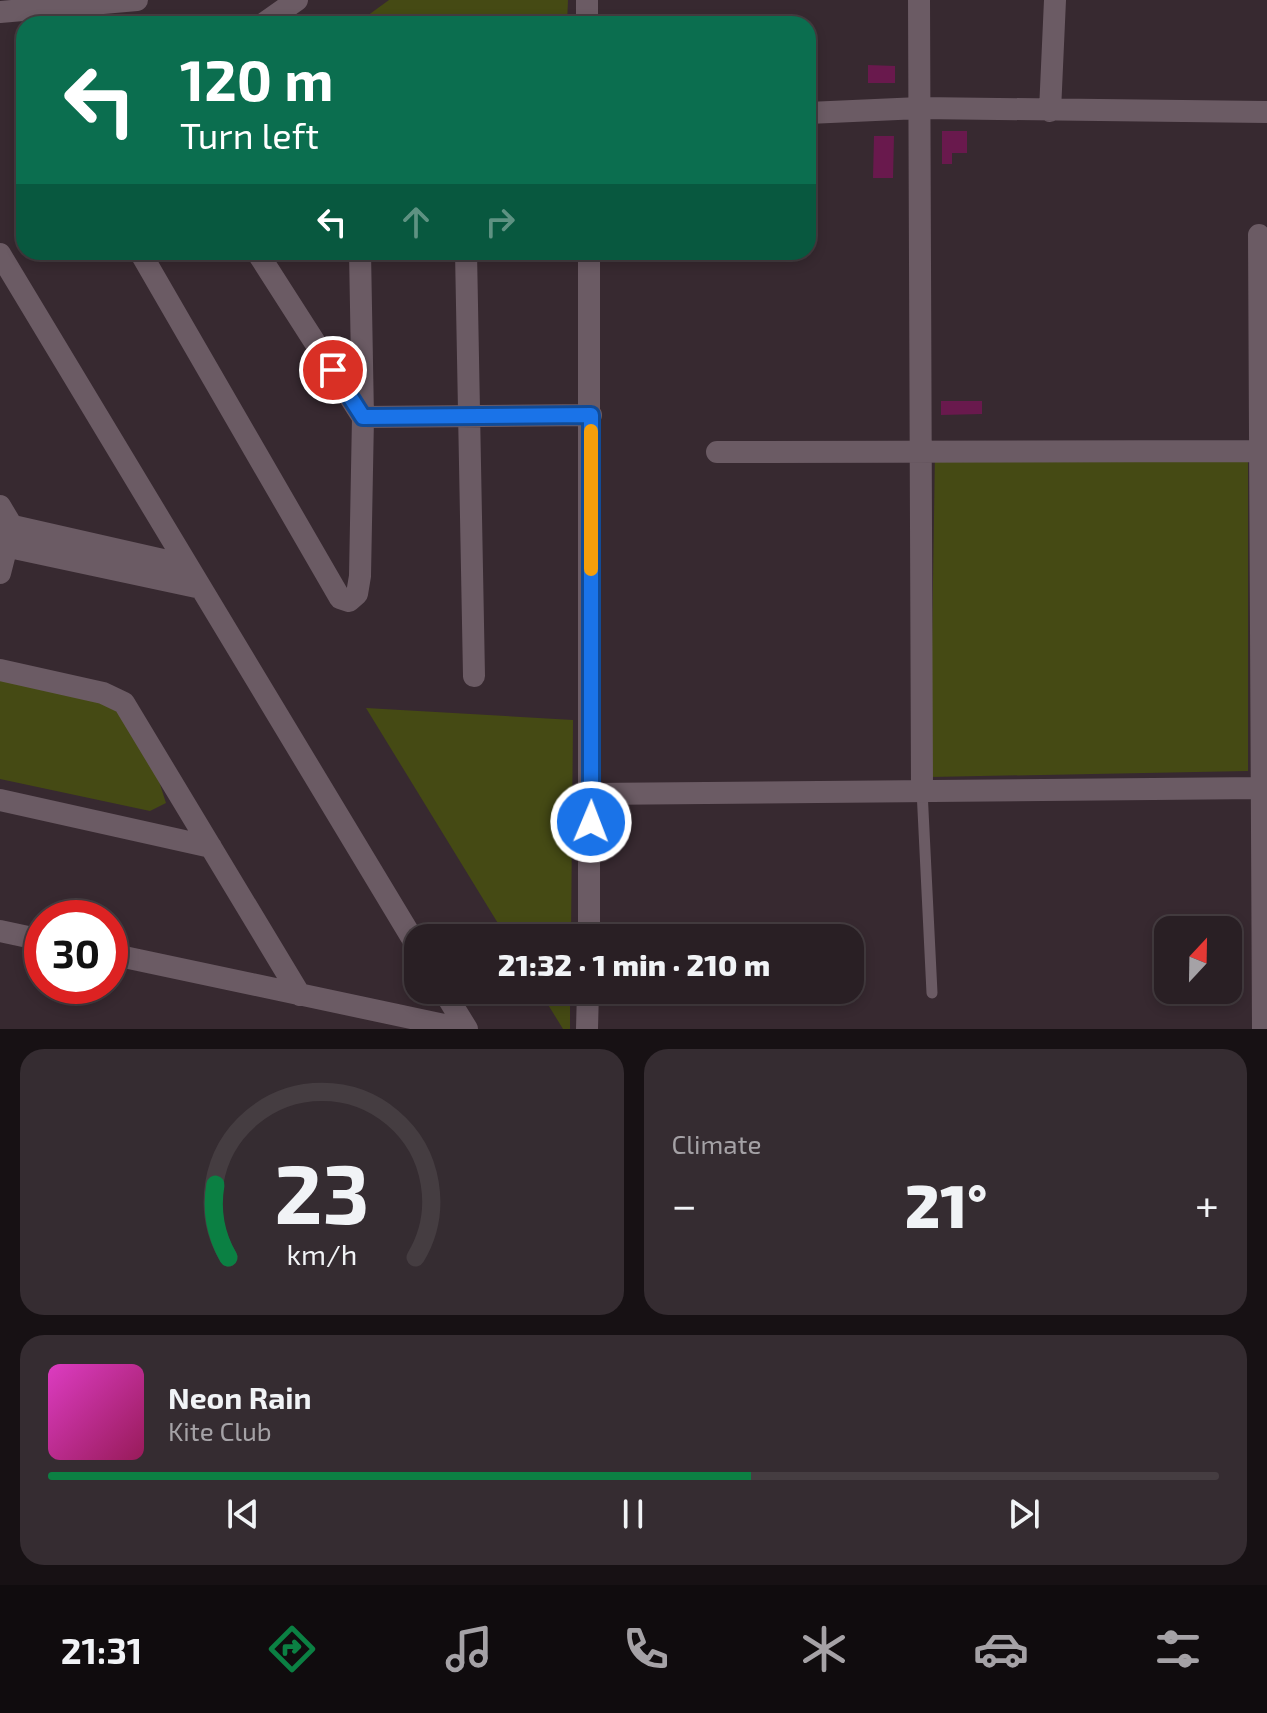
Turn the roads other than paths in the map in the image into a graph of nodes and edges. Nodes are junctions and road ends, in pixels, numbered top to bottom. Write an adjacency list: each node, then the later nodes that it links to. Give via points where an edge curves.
1 (137, 0): 5 (street)
2 (297, 0): 6 (street)
3 (919, 0): 7 (street)
4 (1055, 0): 8 (street)
5 (0, 12)
6 (274, 16)
7 (920, 108): 8 (street); 10 (street); 23 (street)
8 (1050, 111): 9 (street)
9 (1267, 112)
10 (816, 113)
11 (1259, 235): 21 (street)
12 (0, 254): 26 (street)
13 (145, 260): 20 (street, via 340,598 349,601 359,585)
14 (262, 260): 20 (street)
15 (360, 260): 20 (street)
16 (466, 260): 19 (street)
17 (589, 260): 18 (street)
18 (591, 415): 19 (street); 33 (street)
19 (468, 416): 20 (street); 30 (street)
20 (363, 417)
21 (1263, 451): 23 (street); 31 (street)
22 (717, 452): 23 (street)
23 (920, 452): 32 (street)
24 (0, 506): 25 (street)
25 (5, 535): 26 (street); 27 (street); 28 (street)
26 (185, 565): 28 (street)
27 (0, 573)
28 (201, 588): 37 (street)
29 (0, 670): 35 (street, via 103,693 124,703)
30 (474, 676)
31 (1264, 788): 32 (street); 47 (street)
32 (922, 790): 33 (street); 41 (lane)
33 (591, 794): 36 (street)
34 (0, 800): 35 (street)
35 (211, 847): 42 (street)
36 (589, 924)
37 (404, 925)
38 (0, 931): 39 (street)
39 (24, 936)
40 (128, 958): 42 (street)
41 (932, 993)
42 (300, 995): 45 (street)
43 (451, 1004): 45 (street)
44 (588, 1004): 46 (street)
45 (465, 1029)
46 (587, 1029)
47 (1263, 1029)

